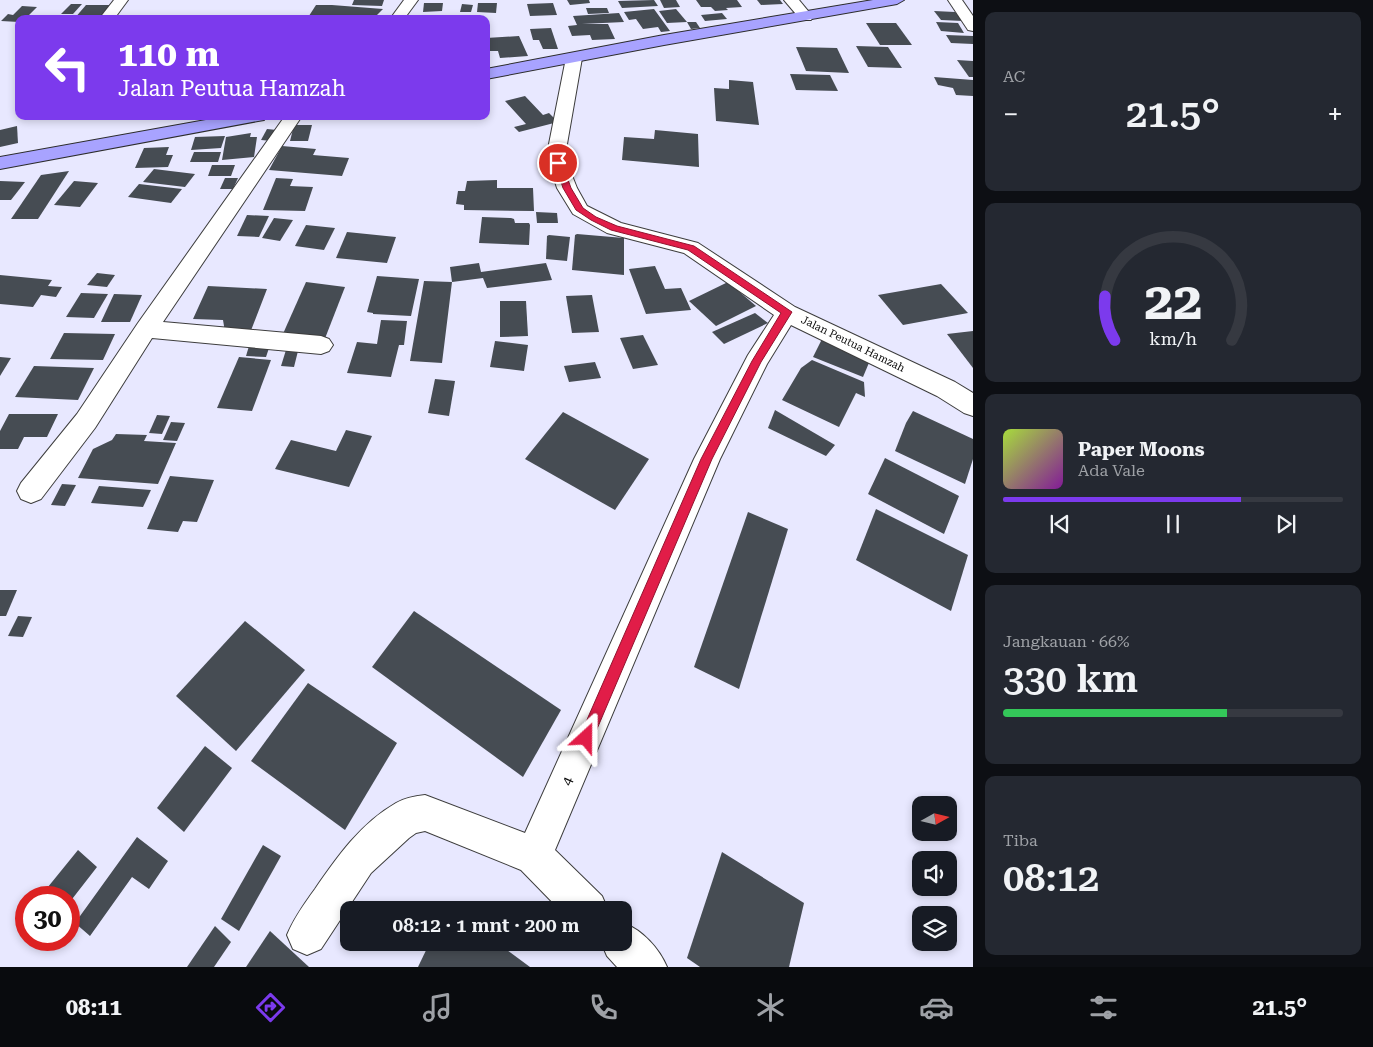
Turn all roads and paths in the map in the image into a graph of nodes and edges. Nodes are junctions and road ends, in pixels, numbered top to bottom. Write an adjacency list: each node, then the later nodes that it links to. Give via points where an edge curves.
1 (121, 0): 6 (street)
2 (411, 0): 7 (street)
3 (791, 0): 8 (street)
4 (894, 0): 8 (main road)
5 (955, 0): 9 (street)
6 (109, 15)
7 (400, 15)
8 (806, 17): 10 (main road)
9 (973, 27)
10 (574, 58): 11 (main road); 15 (street, Jalan Peutua Hamzah, via 558,144 558,163 580,210 614,228 691,248)
11 (490, 73)
12 (236, 120): 14 (main road)
13 (291, 120): 16 (street)
14 (0, 163)
15 (787, 312): 18 (street, Jalan Peutua Hamzah, via 946,389); 20 (street, 4, via 757,361 707,459)
16 (146, 329): 17 (street); 19 (street, via 86,421)
17 (321, 345)
18 (973, 406)
19 (32, 491)
20 (534, 856): 21 (street); 22 (street, via 424,813 409,816 358,860)
21 (579, 901)
22 (307, 934)
23 (630, 951): 24 (street)
24 (646, 967)

